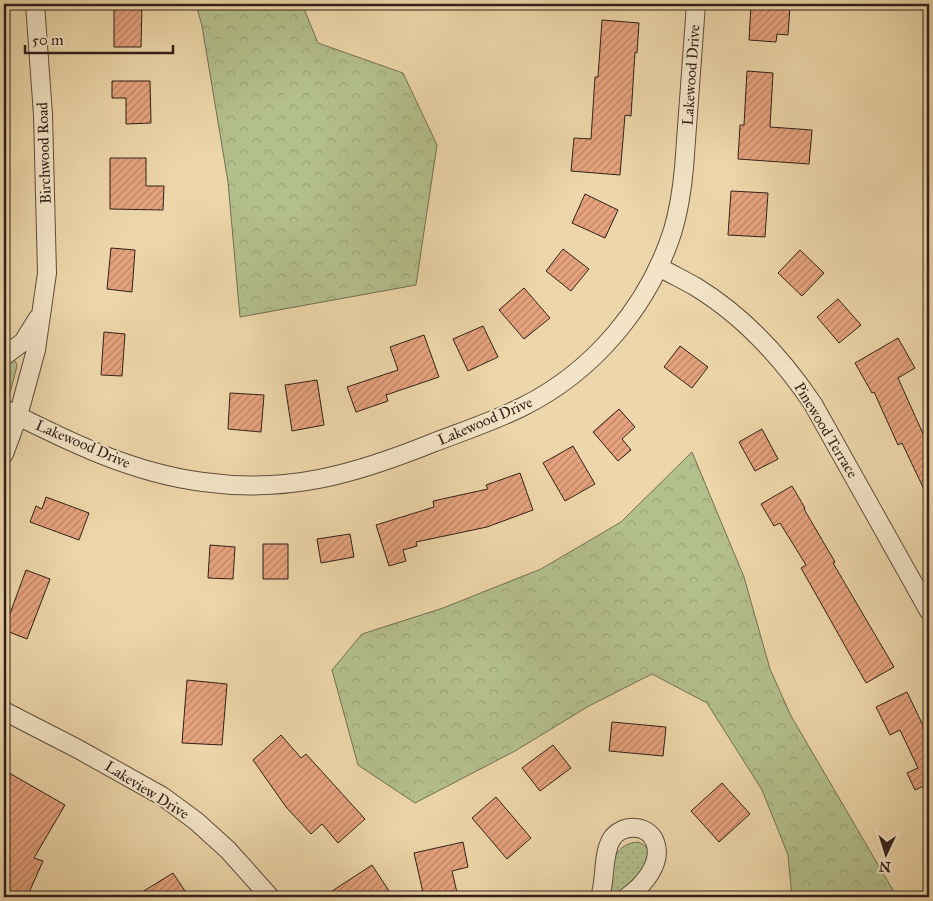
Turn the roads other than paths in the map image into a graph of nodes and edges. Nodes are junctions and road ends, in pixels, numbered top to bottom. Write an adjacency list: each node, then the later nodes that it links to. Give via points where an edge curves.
1 (36, 4): 4 (street, Birchwood Road, via 48,260)
2 (696, 4): 3 (street, Lakewood Drive, via 682,191 673,230)
3 (659, 267): 6 (street, Lakewood Drive, via 628,320 603,348 552,390 522,407 421,448 322,479 284,485 244,486 162,474 116,460); 8 (street, Pinewood Terrace, via 730,311 762,338 792,372)
4 (44, 302): 5 (street, Birchwood Road, via 36,323 23,342); 6 (street, Birchwood Road, via 36,350)
5 (4, 356)
6 (11, 413): 7 (street, Birchwood Road)
7 (4, 454)
8 (929, 612)
9 (4, 711): 10 (street, Lakeview Drive, via 162,796 196,820)
10 (270, 897)
11 (600, 897): 12 (street, via 607,850 612,838 629,827 640,828 655,840 657,851 645,881)
12 (627, 897)

